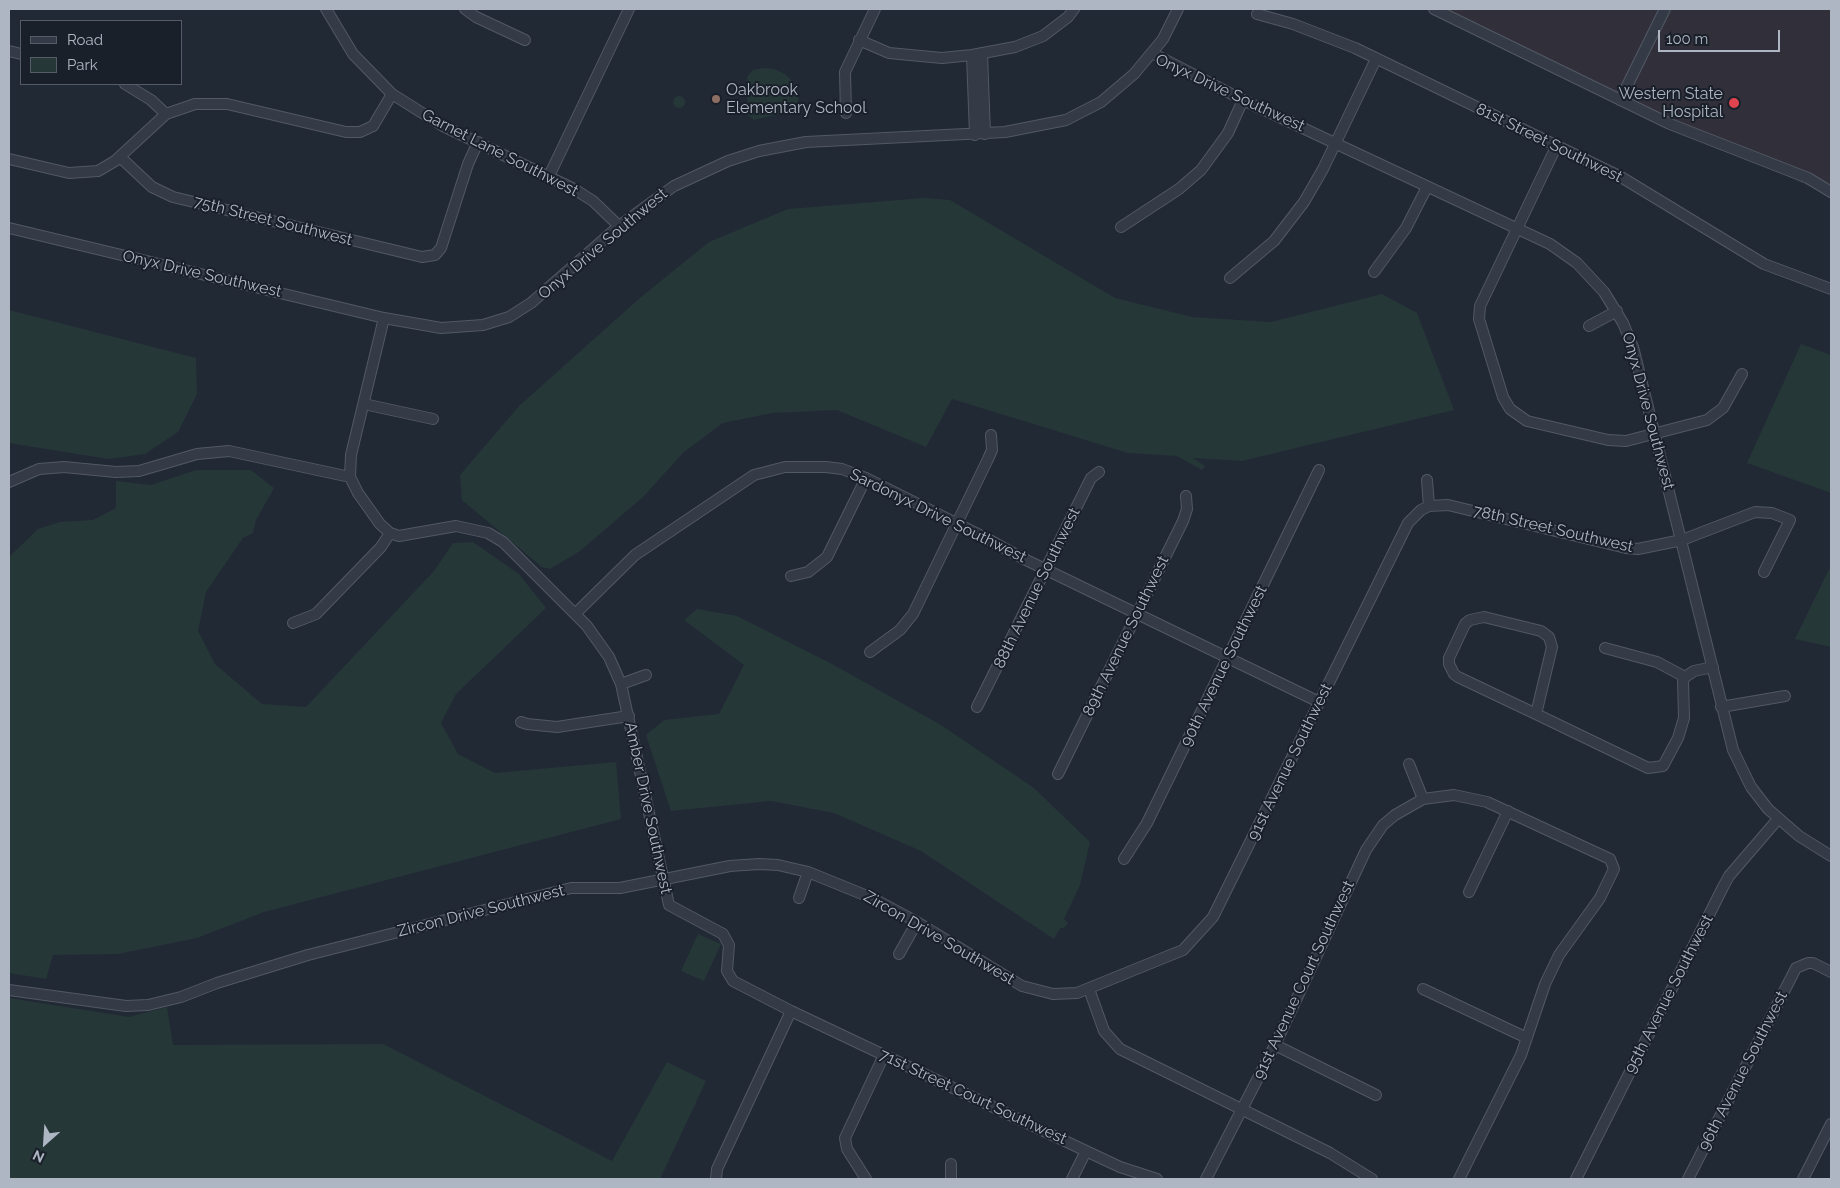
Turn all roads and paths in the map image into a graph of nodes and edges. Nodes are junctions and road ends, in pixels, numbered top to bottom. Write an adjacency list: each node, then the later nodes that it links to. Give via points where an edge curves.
1 (326, 9): 16 (street, Garnet Lane Southwest, via 353,54)
2 (464, 9): 10 (street)
3 (629, 9): 27 (street)
4 (875, 9): 11 (street)
5 (1074, 9): 13 (street, via 1043,36 1015,47)
6 (1178, 9): 12 (street)
7 (1434, 9): 18 (street)
8 (1666, 9): 18 (street)
9 (1257, 14): 14 (street, 81st Street Southwest, via 1319,33)
10 (525, 40)
11 (859, 40): 13 (street, via 889,53 942,58); 19 (street, via 845,72)
12 (1152, 53): 17 (street, Onyx Drive Southwest); 21 (street, Onyx Drive Southwest, via 1122,84 1082,112 1052,124)
13 (977, 54): 21 (street)
14 (1376, 59): 23 (street); 24 (street, 81st Street Southwest)
15 (127, 85): 20 (street)
16 (392, 94): 20 (street, via 373,126 360,132 346,132 214,103 195,104); 22 (street, Garnet Lane Southwest, via 442,126)
17 (1243, 100): 23 (street, Onyx Drive Southwest); 31 (street, via 1228,133 1201,170)
18 (1620, 100): 29 (street, via 1711,141 1808,178)
19 (846, 113)
20 (166, 114): 25 (street)
21 (980, 134): 30 (street, Onyx Drive Southwest, via 830,139 759,151 728,161 674,186)
22 (478, 142): 25 (street, 75th Street Southwest, via 443,242 437,253 422,257 173,197 152,187); 27 (street, Garnet Lane Southwest)
23 (1335, 143): 28 (street, Onyx Drive Southwest); 35 (street, via 1312,191 1284,230 1262,253)
24 (1556, 147): 33 (street); 36 (street, 81st Street Southwest, via 1635,184 1764,264)
25 (120, 157): 26 (street, via 98,171 79,174)
26 (9, 159)
27 (550, 176): 30 (street, Garnet Lane Southwest, via 585,196)
28 (1427, 187): 33 (street, Onyx Drive Southwest); 34 (street, via 1406,228)
29 (1831, 192)
30 (619, 226): 38 (street, Onyx Drive Southwest, via 538,298 509,317 483,326 455,329)
31 (1121, 227)
32 (9, 228): 38 (street, Onyx Drive Southwest)
33 (1517, 229): 37 (street, Onyx Drive Southwest, via 1550,244 1577,263); 43 (street, via 1479,312 1506,403 1527,421 1608,440 1626,441)
34 (1374, 272)
35 (1230, 278)
36 (1831, 289)
37 (1617, 311): 39 (street); 43 (street, Onyx Drive Southwest, via 1633,347)
38 (384, 318): 41 (street)
39 (1589, 326)
40 (1742, 374): 43 (street, via 1728,402 1717,414 1699,423)
41 (364, 404): 42 (street); 47 (street, via 351,456)
42 (432, 419)
43 (1655, 434): 55 (street, Onyx Drive Southwest)
44 (991, 435): 53 (street, via 992,450)
45 (1319, 470): 64 (street, 90th Avenue Southwest)
46 (1099, 472): 56 (street, 88th Avenue Southwest, via 1091,478)
47 (350, 478): 50 (street, via 229,451 197,454 139,471 39,469); 54 (street, via 380,524)
48 (866, 478): 53 (street, Sardonyx Drive Southwest); 58 (street, via 827,557 808,572); 59 (street, Sardonyx Drive Southwest, via 842,469 806,465 774,468 754,475 635,555)
49 (1426, 480): 52 (street)
50 (9, 482)
51 (1186, 496): 60 (street, 89th Avenue Southwest, via 1187,509 1183,521)
52 (1429, 506): 55 (street, 78th Street Southwest, via 1448,505 1626,548 1650,548); 70 (street, 91st Avenue Southwest, via 1408,522)
53 (957, 523): 56 (street, Sardonyx Drive Southwest); 63 (street, via 909,620)
54 (390, 533): 59 (street, Amber Drive Southwest, via 399,536 456,526 488,533 504,542); 61 (street, via 381,547 316,614)
55 (1682, 540): 57 (street, 78th Street Southwest, via 1755,512 1772,513 1790,520); 65 (street, Onyx Drive Southwest)
56 (1047, 570): 60 (street, Sardonyx Drive Southwest); 71 (street, 88th Avenue Southwest)
57 (1764, 572)
58 (791, 576)
59 (575, 614): 68 (street, Amber Drive Southwest, via 609,657)
60 (1137, 614): 64 (street, Sardonyx Drive Southwest); 77 (street, 89th Avenue Southwest)
61 (293, 623)
62 (1605, 648): 67 (street, via 1657,662)
63 (870, 652)
64 (1227, 658): 70 (street, Sardonyx Drive Southwest); 82 (street, 90th Avenue Southwest, via 1147,823)
65 (1713, 667): 67 (street); 72 (street, Onyx Drive Southwest)
66 (646, 675): 68 (street)
67 (1686, 676): 73 (street, via 1685,711 1680,732 1663,766 1648,768)
68 (621, 684): 74 (street, Amber Drive Southwest)
69 (1785, 696): 72 (street)
70 (1319, 702): 90 (street, 91st Avenue Southwest, via 1208,925 1184,950)
71 (977, 707)
72 (1721, 707): 80 (street, Onyx Drive Southwest, via 1738,762 1751,787)
73 (1536, 714): 73 (street, via 1552,648 1547,635 1484,617 1470,620 1449,658 1454,674)
74 (629, 716): 75 (street, via 557,727); 84 (street, Amber Drive Southwest)
75 (521, 722)
76 (1409, 764): 78 (street)
77 (1058, 774)
78 (1423, 800): 79 (street, 91st Avenue Court Southwest, via 1463,796); 95 (street, 91st Avenue Court Southwest, via 1394,815 1373,837)
79 (1508, 811): 85 (street); 94 (street, 91st Avenue Court Southwest, via 1613,863 1613,874 1600,898 1559,955 1545,984)
80 (1778, 819): 81 (street, Onyx Drive Southwest); 110 (street, 95th Avenue Southwest, via 1723,887)
81 (1831, 856)
82 (1124, 859)
83 (808, 872): 84 (street, Zircon Drive Southwest, via 758,864 730,866); 86 (street); 87 (street, Zircon Drive Southwest, via 872,898)
84 (662, 880): 92 (street, Zircon Drive Southwest, via 620,888 570,888 308,955 148,1006 126,1006); 93 (street, Amber Drive Southwest, via 671,907 723,934 729,945 727,971 733,981)
85 (1468, 892)
86 (799, 898)
87 (917, 922): 88 (street); 90 (street, Zircon Drive Southwest, via 1022,986 1060,995)
88 (899, 954)
89 (1831, 972): 111 (street, 96th Avenue Southwest, via 1813,963 1796,968)
90 (1089, 989): 98 (street, via 1104,1031 1114,1045)
91 (1423, 989): 94 (street)
92 (9, 990)
93 (791, 1011): 96 (street, 71st Street Court Southwest); 102 (street, via 717,1169)
94 (1527, 1038): 109 (street)
95 (1275, 1045): 97 (street); 98 (street, 91st Avenue Court Southwest)
96 (884, 1055): 100 (street, 71st Street Court Southwest); 103 (street, via 845,1142)
97 (1376, 1095)
98 (1241, 1110): 107 (street, 91st Avenue Court Southwest); 108 (street, via 1344,1160)
99 (1831, 1124): 112 (street)
100 (1086, 1151): 105 (street); 106 (street, 71st Street Court Southwest)
101 (951, 1164): 104 (street)
102 (716, 1179)
103 (866, 1179)
104 (951, 1179)
105 (1072, 1179)
106 (1157, 1179)
107 (1206, 1179)
108 (1372, 1179)
109 (1459, 1179)
110 (1576, 1179)
111 (1688, 1179)
112 (1803, 1179)

